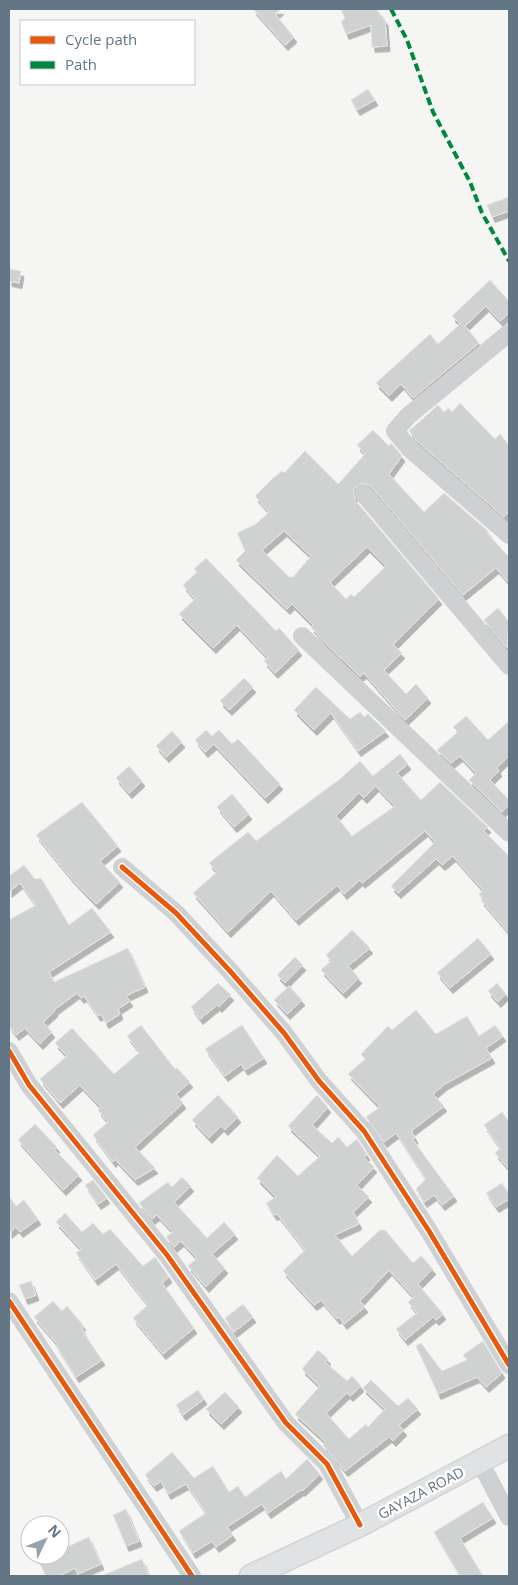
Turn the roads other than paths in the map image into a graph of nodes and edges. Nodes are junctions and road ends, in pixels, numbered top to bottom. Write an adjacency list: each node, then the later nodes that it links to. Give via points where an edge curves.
1 (509, 333): 3 (street, via 408,416 396,431 410,449)
2 (363, 493): 5 (street)
3 (508, 530)
4 (302, 636): 8 (street)
5 (486, 639): 6 (street); 7 (street)
6 (509, 644)
7 (509, 666)
8 (509, 832)
9 (122, 867): 12 (street, via 176,913 230,971 284,1033 319,1081 364,1130)
10 (9, 1051): 16 (street, via 30,1085 167,1255 286,1423 327,1464)
11 (9, 1301): 17 (street)
12 (509, 1365)
13 (509, 1446): 14 (main road, GAYAZA ROAD)
14 (480, 1462): 15 (street); 16 (main road, GAYAZA ROAD)
15 (509, 1517)
16 (360, 1524): 18 (main road, GAYAZA ROAD)
17 (192, 1576)
18 (251, 1576)

